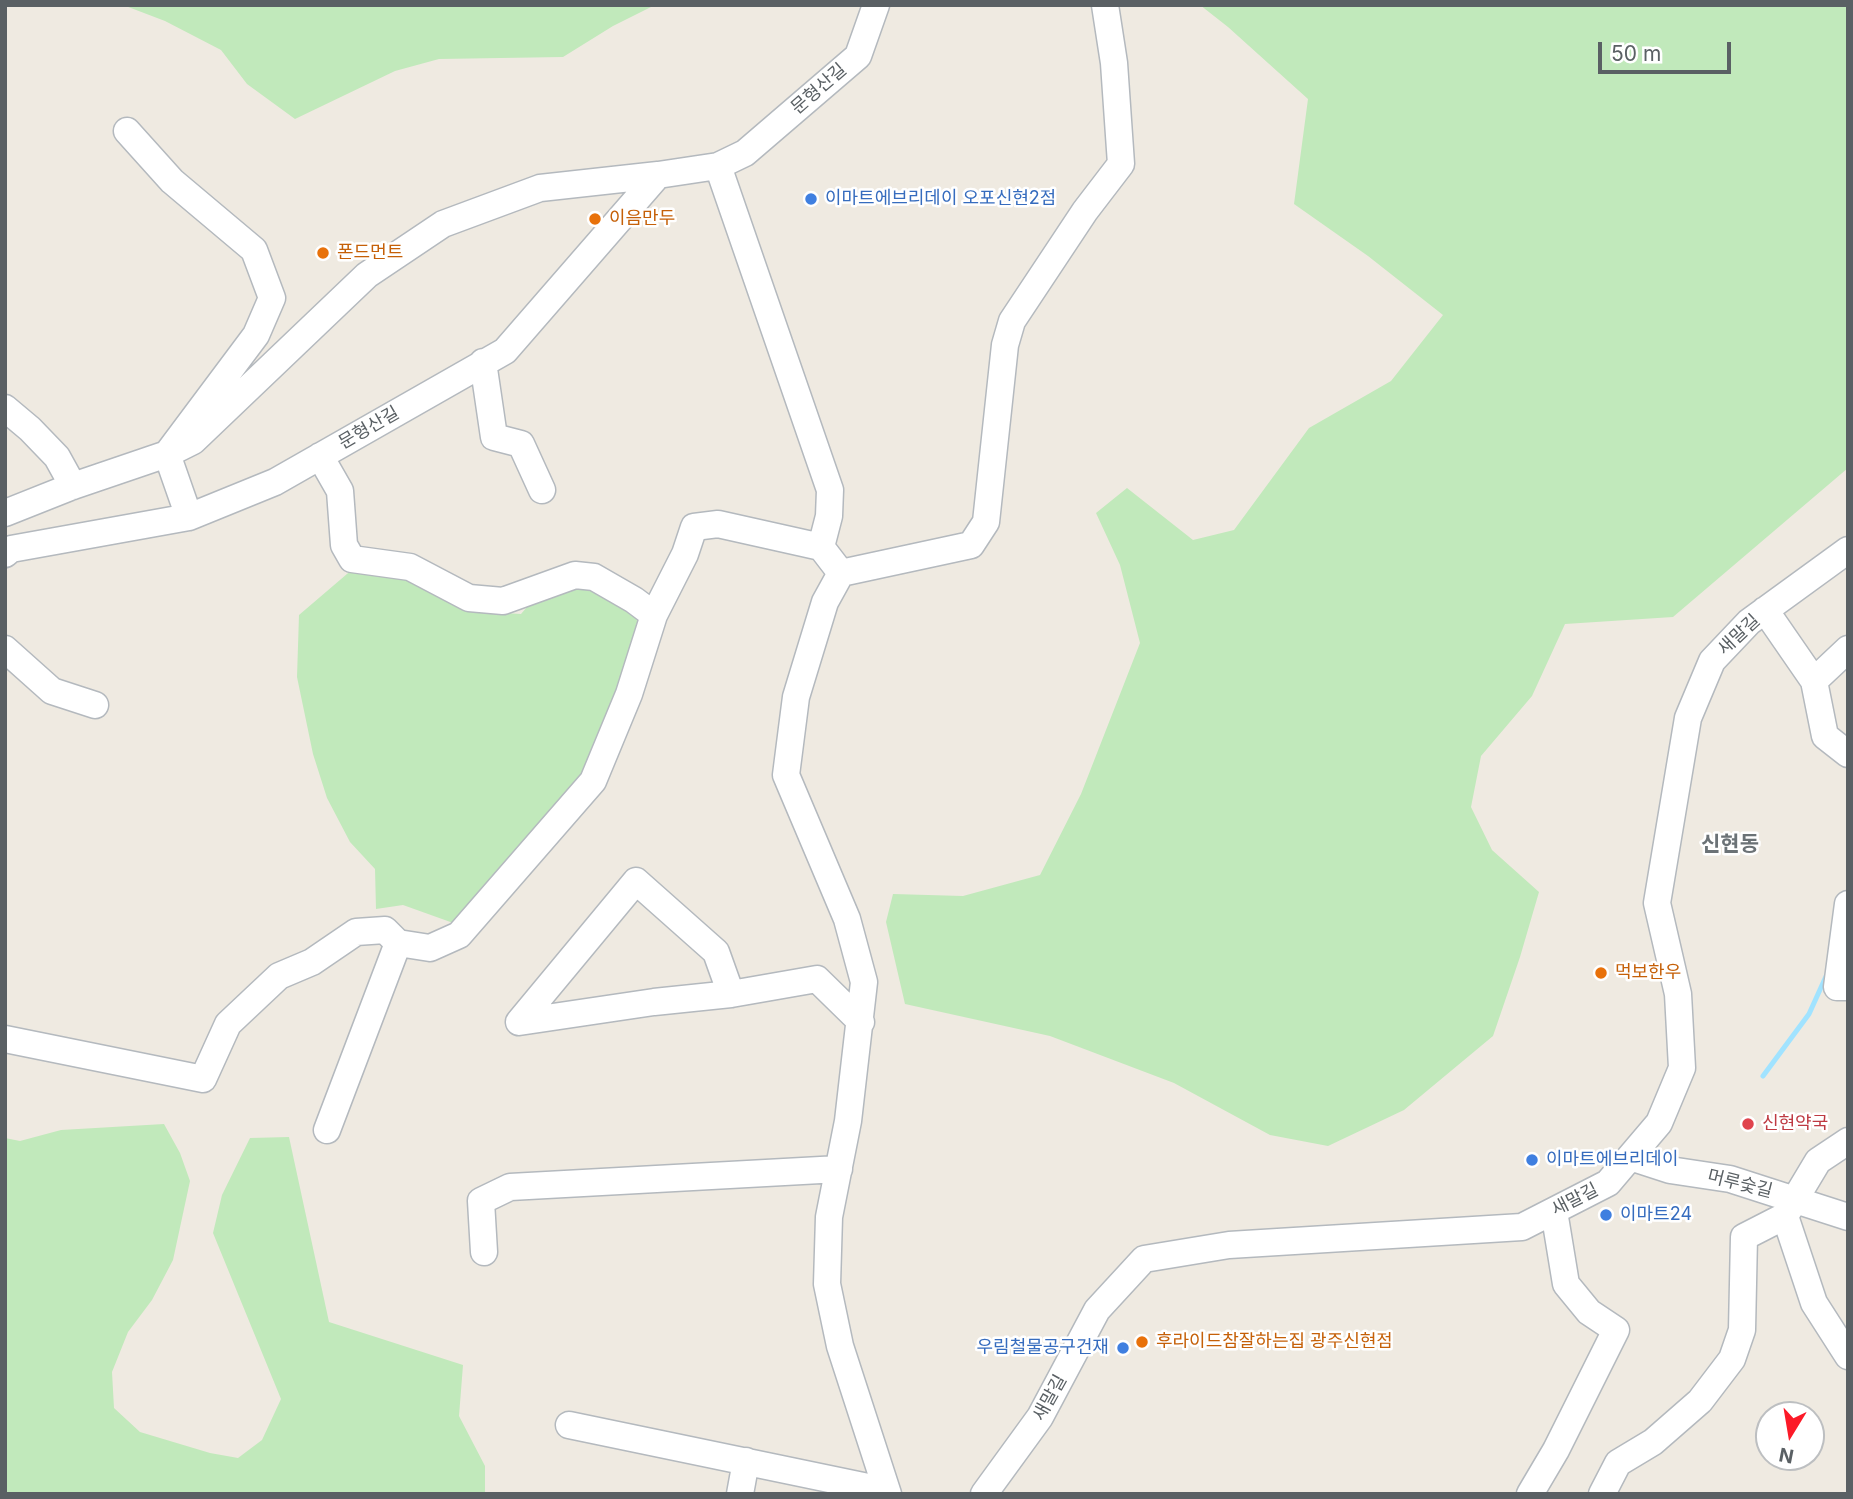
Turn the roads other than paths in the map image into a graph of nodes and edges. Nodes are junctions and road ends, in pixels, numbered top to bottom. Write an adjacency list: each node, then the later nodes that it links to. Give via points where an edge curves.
1 (876, 5): 4 (street, 문형산길, via 858,56 745,153)
2 (1105, 5): 17 (street, via 1121,164 1012,321 1005,345 986,522 971,545)
3 (127, 131): 8 (street, via 172,181 254,250 272,298 256,335)
4 (718, 166): 5 (street, 문형산길); 14 (street, via 830,490)
5 (658, 176): 6 (street, 문형산길, via 505,351); 8 (street, 문형산길, via 540,188 443,224 367,275 193,441)
6 (483, 362): 9 (street, 문형산길); 11 (street, via 494,438 521,444)
7 (5, 408): 10 (street, via 57,457)
8 (167, 454): 10 (street, 문형산길); 13 (street)
9 (320, 456): 13 (street, 문형산길, via 275,482); 19 (street, via 340,491 344,545 352,559 411,567 469,598 503,601 575,575 594,577)
10 (73, 486): 12 (street, 문형산길)
11 (542, 490)
12 (6, 512)
13 (189, 517): 16 (street, 문형산길, via 11,549)
14 (821, 547): 17 (street); 19 (street, via 718,524 694,527)
15 (1848, 550): 18 (street, 새말길)
16 (5, 554)
17 (841, 573): 29 (street, via 825,602 796,697 786,775 847,919 864,982)
18 (1765, 610): 22 (street); 33 (street, 새말길, via 1712,661 1688,718 1657,902 1678,994 1682,1068 1659,1123)
19 (654, 615): 26 (street, via 629,694 593,781 459,935 430,948)
20 (5, 649): 23 (street, via 52,691)
21 (1848, 649): 22 (street)
22 (1814, 681): 24 (street, via 1825,736)
23 (95, 705)
24 (1848, 754)
25 (1848, 904): 27 (street, via 1837,987)
26 (398, 943): 30 (street, via 385,930 356,932 312,962 279,976 229,1024 203,1079); 31 (street)
27 (1848, 987)
28 (731, 994): 28 (street, via 654,1002 519,1022 636,881 716,952); 29 (street, via 817,979)
29 (861, 1021): 34 (street)
30 (5, 1039)
31 (327, 1130)
32 (1848, 1141): 35 (street, via 1818,1161)
33 (1630, 1157): 35 (street, 머루숯길, via 1670,1170 1730,1179); 36 (street, 새말길, via 1608,1183)
34 (838, 1169): 38 (street, via 510,1187 481,1201); 42 (street, via 829,1217 827,1284 840,1346)
35 (1791, 1208): 37 (street, 머루숯길); 39 (street, 머루숯길, via 1814,1303); 46 (street, via 1745,1237 1742,1330 1731,1359 1700,1401 1653,1442 1618,1463)
36 (1554, 1211): 44 (street, 새말길, via 1522,1227 1229,1245 1144,1259 1097,1310 1040,1417); 45 (street, via 1566,1284 1590,1312 1616,1330)
37 (1848, 1217)
38 (484, 1252)
39 (1848, 1356)
40 (569, 1425): 41 (street)
41 (746, 1461): 42 (street); 43 (street)
42 (888, 1493)
43 (740, 1494)
44 (984, 1494)
45 (1530, 1494)
46 (1602, 1494)

